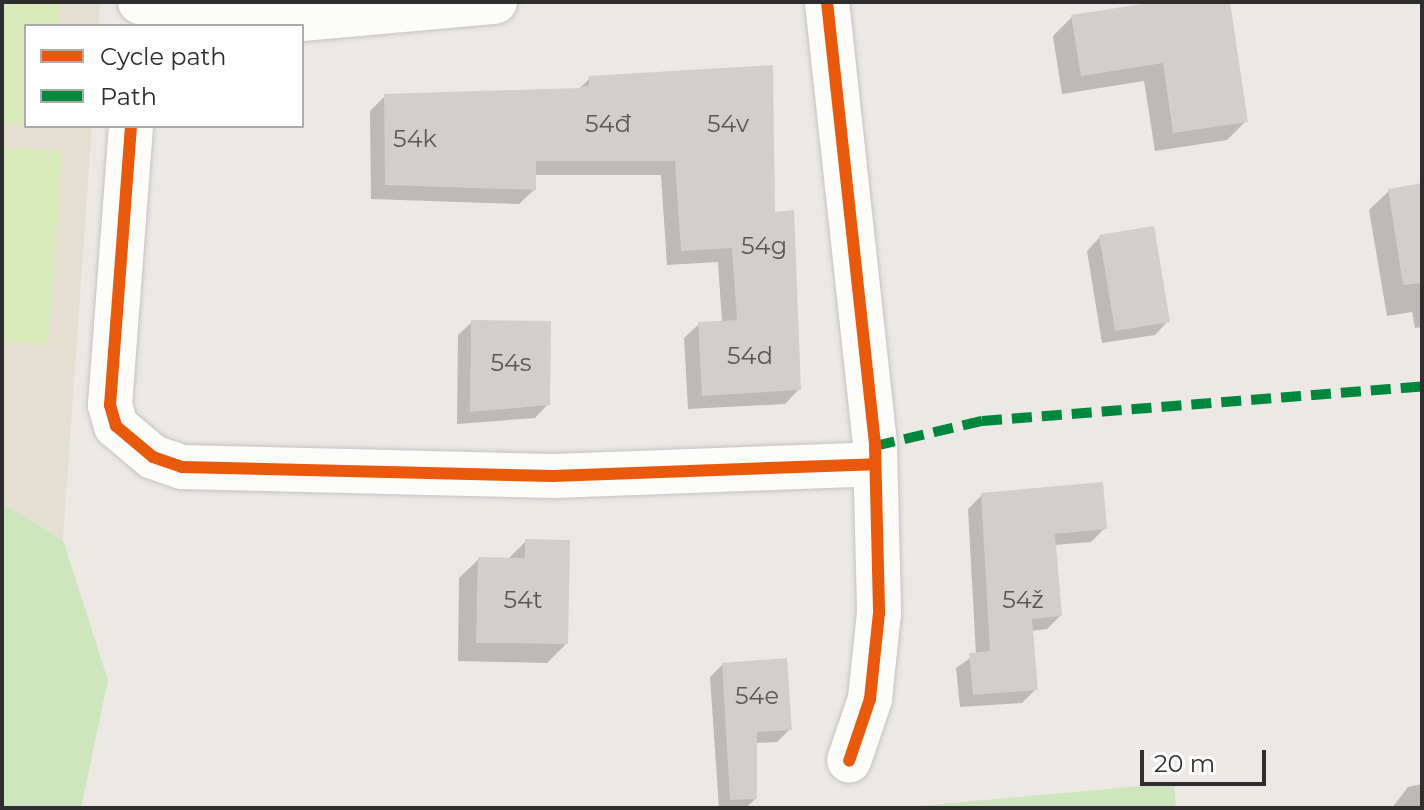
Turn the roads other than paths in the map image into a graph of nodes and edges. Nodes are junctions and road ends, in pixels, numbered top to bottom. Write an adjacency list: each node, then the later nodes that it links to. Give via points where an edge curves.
1 (495, 2): 5 (street)
2 (827, 2): 7 (street)
3 (140, 11): 4 (street)
4 (228, 24)
5 (246, 24)
6 (131, 128): 7 (street, via 110,405 116,426 153,457 182,467 553,476)
7 (875, 464): 8 (street, via 879,613 870,699)
8 (849, 761)

